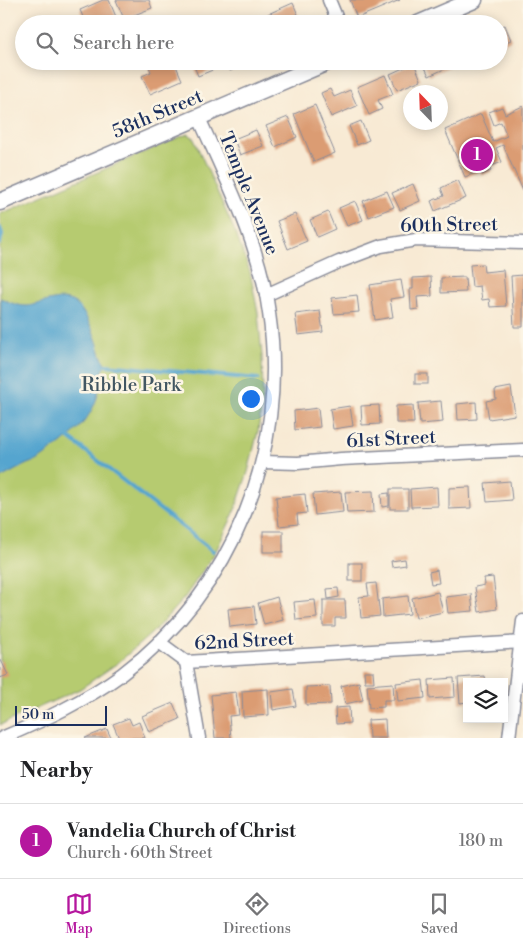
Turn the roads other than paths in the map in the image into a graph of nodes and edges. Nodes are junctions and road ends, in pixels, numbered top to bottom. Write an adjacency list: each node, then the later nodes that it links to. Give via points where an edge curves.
1 (329, 0): 3 (street)
2 (474, 0): 4 (street)
3 (335, 15)
4 (439, 15)
5 (309, 70): 6 (street, 58th Street)
6 (199, 118): 7 (street, 58th Street); 9 (street, Temple Avenue, via 242,215)
7 (0, 202)
8 (523, 242): 9 (street, 60th Street, via 416,240 381,246)
9 (266, 295): 11 (street, Temple Avenue, via 274,374 268,437)
10 (523, 450): 11 (street, 61st Street, via 298,463)
11 (262, 462): 13 (street, Temple Avenue, via 251,498 225,555 209,582)
12 (523, 622): 14 (street)
13 (159, 642): 15 (street, 62nd Street); 16 (street, via 96,691)
14 (522, 642): 15 (street, 62nd Street); 18 (street)
15 (186, 662): 17 (street)
16 (2, 738)
17 (199, 738)
18 (509, 738)

